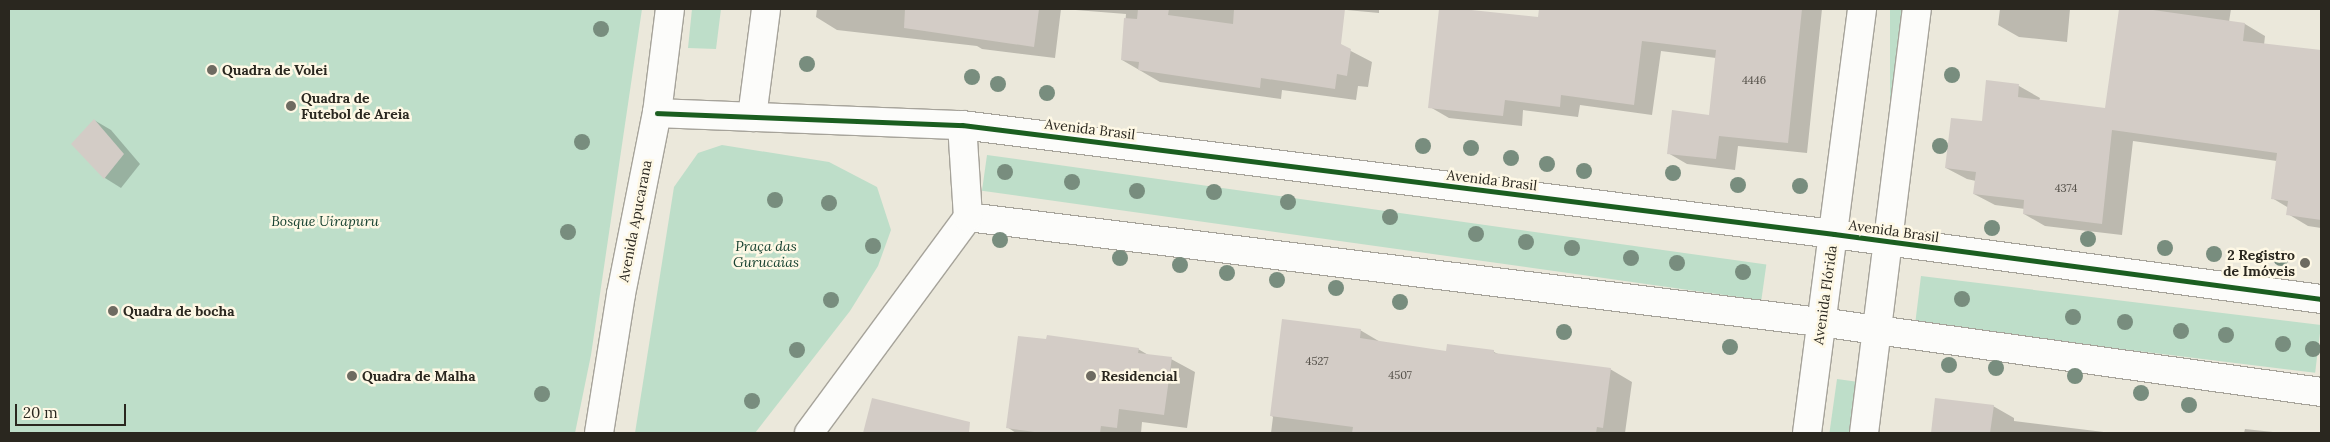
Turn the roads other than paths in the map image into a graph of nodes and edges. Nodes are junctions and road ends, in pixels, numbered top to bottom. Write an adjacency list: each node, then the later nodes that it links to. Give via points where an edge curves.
1 (670, 9): 5 (street, Avenida Apucarana)
2 (766, 9): 6 (street)
3 (1862, 9): 9 (street, Avenida Flórida)
4 (1917, 9): 10 (street)
5 (657, 113): 6 (street, Avenida Brasil); 15 (street, Avenida Apucarana, via 621,294)
6 (752, 117): 7 (street, Avenida Brasil)
7 (962, 125): 8 (street); 9 (street, Avenida Brasil)
8 (968, 217): 12 (street); 16 (street)
9 (1834, 234): 10 (street, Avenida Brasil); 12 (street, Avenida Flórida)
10 (1888, 242): 11 (street, Avenida Brasil); 13 (street)
11 (2321, 299)
12 (1820, 322): 13 (street); 17 (street, Avenida Flórida)
13 (1876, 331): 14 (street); 18 (street)
14 (2321, 392)
15 (598, 433)
16 (809, 433)
17 (1807, 433)
18 (1864, 433)

